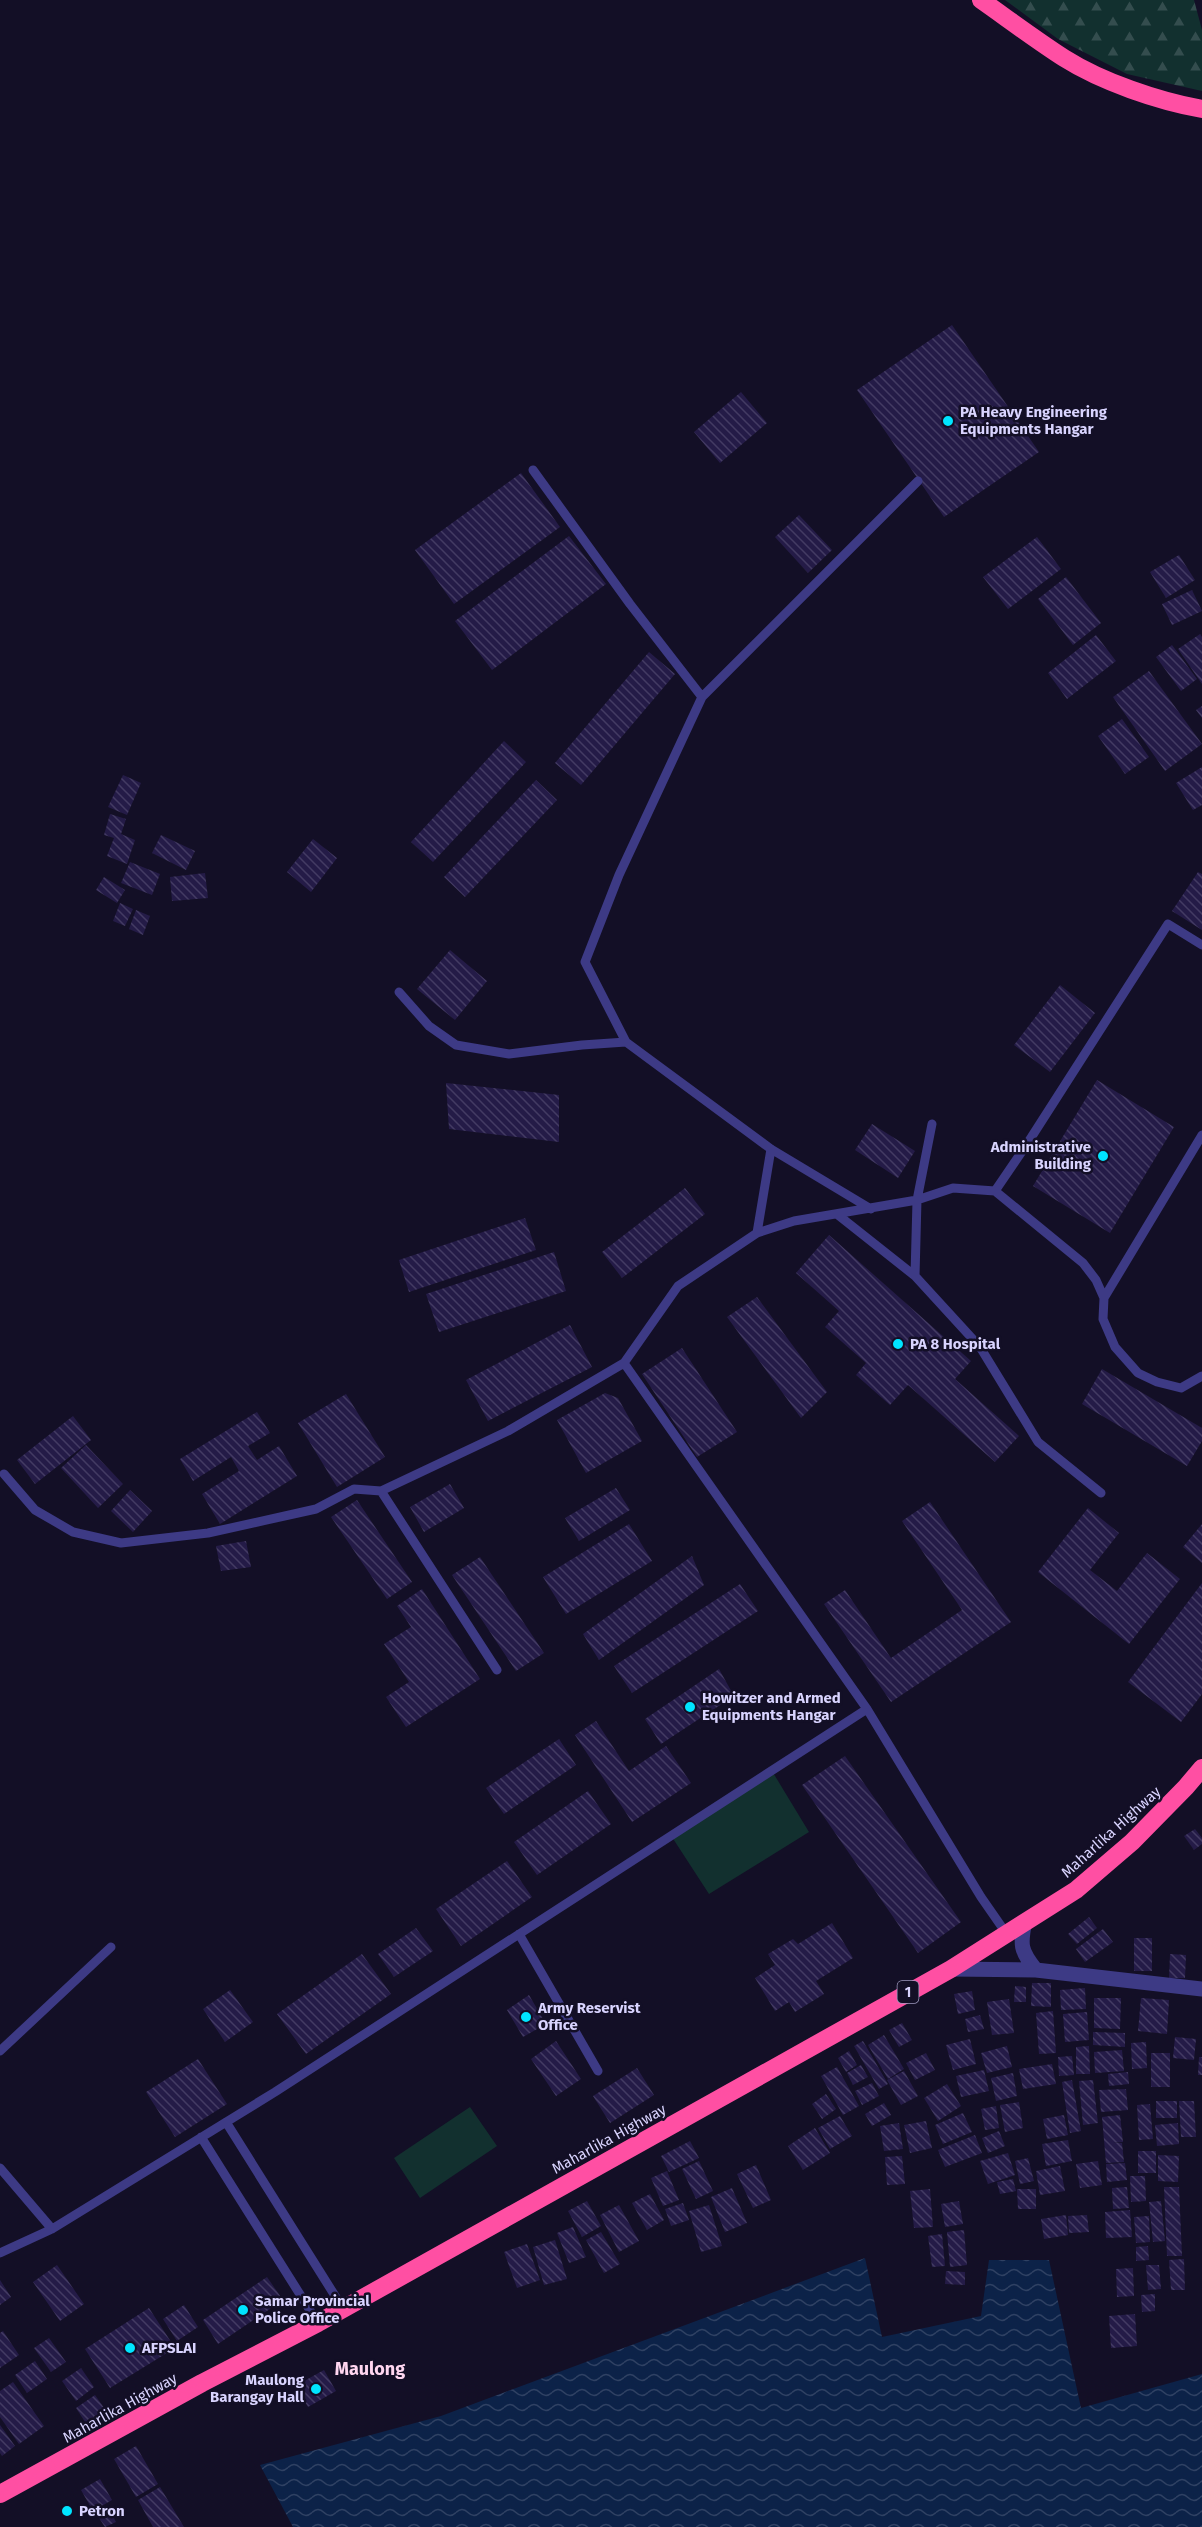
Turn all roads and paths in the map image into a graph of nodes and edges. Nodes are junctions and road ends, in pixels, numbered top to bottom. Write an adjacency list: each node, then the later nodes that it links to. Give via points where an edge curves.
1 (981, 0): 2 (highway, via 1066,59 1115,83)
2 (1202, 109)
3 (533, 470): 5 (lane)
4 (918, 481): 5 (lane)
5 (702, 697): 8 (lane, via 619,875 585,962)
6 (1202, 945): 12 (lane, via 1168,924)
7 (399, 992): 8 (lane, via 429,1026 456,1045 509,1054)
8 (626, 1042): 11 (lane)
9 (932, 1124): 13 (lane)
10 (1202, 1135): 18 (lane)
11 (771, 1149): 14 (lane); 16 (lane)
12 (995, 1191): 13 (lane, via 954,1188); 18 (lane, via 1083,1263)
13 (917, 1200): 14 (lane); 17 (lane)
14 (871, 1209): 15 (lane)
15 (838, 1215): 16 (lane, via 794,1221); 17 (lane)
16 (757, 1233): 19 (lane, via 678,1286)
17 (915, 1276): 23 (lane, via 980,1347 1038,1442)
18 (1104, 1298): 20 (lane, via 1103,1319 1115,1347 1138,1373 1181,1388)
19 (624, 1364): 22 (lane, via 507,1431); 25 (lane)
20 (1202, 1376)
21 (4, 1474): 22 (lane, via 34,1510 73,1532 121,1543 208,1533 316,1509 354,1489)
22 (381, 1491): 24 (lane)
23 (1101, 1493)
24 (497, 1670)
25 (867, 1708): 28 (lane); 29 (lane)
26 (1202, 1768): 27 (highway, Maharlika Highway / 1, via 1132,1842 1076,1890)
27 (1025, 1921): 28 (highway, Maharlika Highway / 1); 32 (street, via 1021,1946)
28 (1006, 1933): 31 (highway, Maharlika Highway / 1)
29 (519, 1934): 35 (lane); 36 (lane)
30 (111, 1947): 34 (lane)
31 (951, 1969): 32 (street); 41 (highway, Maharlika Highway / 1)
32 (1036, 1970): 33 (street)
33 (1202, 1989)
34 (0, 2051)
35 (598, 2071)
36 (226, 2122): 37 (lane); 41 (lane)
37 (201, 2137): 39 (lane); 42 (lane)
38 (0, 2168): 39 (lane)
39 (52, 2229): 40 (lane)
40 (0, 2253)
41 (342, 2307): 42 (highway, Maharlika Highway / 1)
42 (318, 2323): 43 (highway, Maharlika Highway / 1)
43 (0, 2494)

